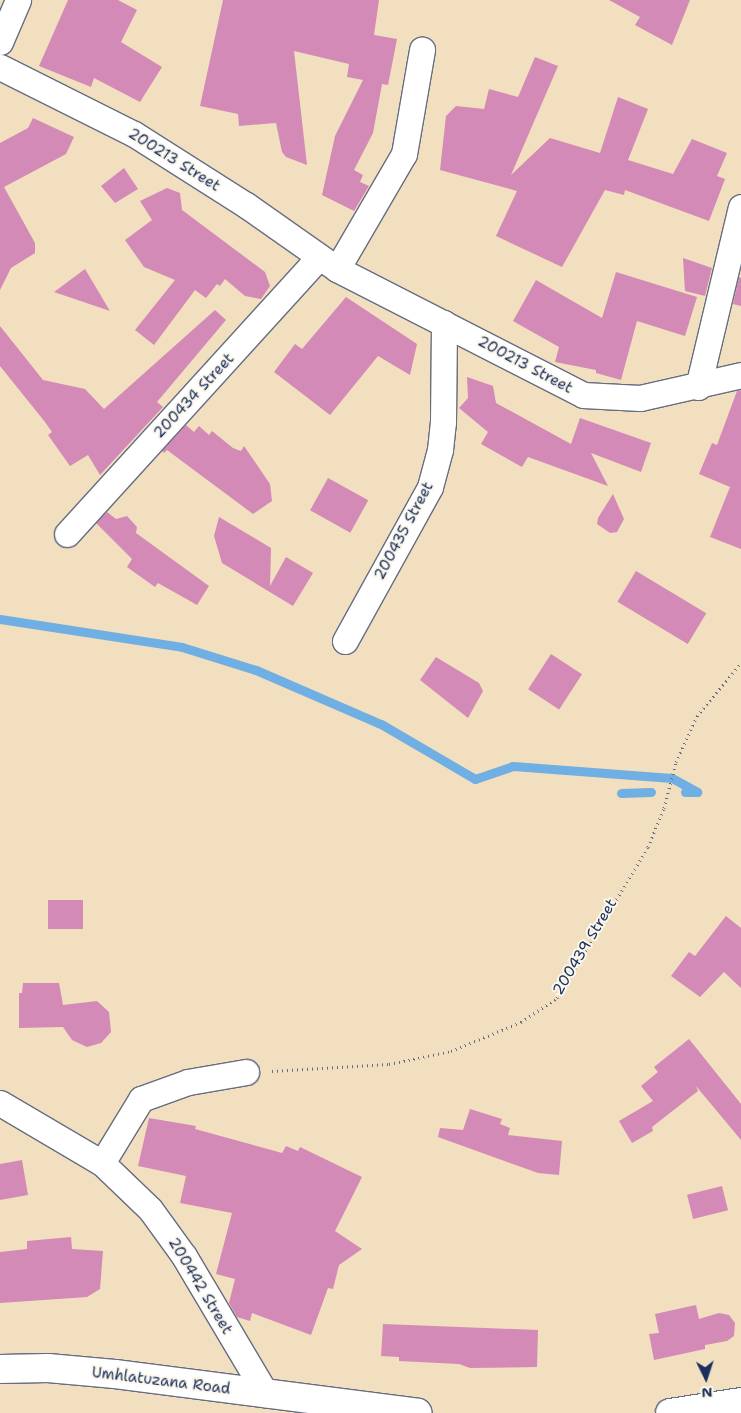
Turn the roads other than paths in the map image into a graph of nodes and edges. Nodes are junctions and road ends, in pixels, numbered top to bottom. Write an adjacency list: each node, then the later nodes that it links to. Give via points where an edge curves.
1 (18, 0): 2 (street)
2 (0, 42)
3 (422, 50): 6 (street, via 404,154)
4 (0, 68): 6 (street, 200213 Street, via 134,134 246,205)
5 (741, 207): 9 (street)
6 (328, 263): 7 (street, 200213 Street); 10 (street, 200434 Street)
7 (444, 323): 9 (street, 200213 Street, via 583,395 640,398); 11 (street, 200435 Street, via 443,422 440,450 430,487)
8 (741, 375): 9 (street, 200213 Street)
9 (698, 387)
10 (67, 534)
11 (345, 641)
12 (246, 1072): 14 (street, via 188,1082 141,1099)
13 (0, 1103): 14 (street, 200442 Street)
14 (102, 1163): 16 (street, 200442 Street, via 150,1209 184,1256)
15 (0, 1369): 16 (street, Umhlatuzana Road, via 48,1368 115,1374)
16 (266, 1394): 18 (street, Umhlatuzana Road)
17 (741, 1402): 20 (street)
18 (320, 1407): 19 (street, Umhlatuzana Road)
19 (418, 1413)
20 (670, 1413)

